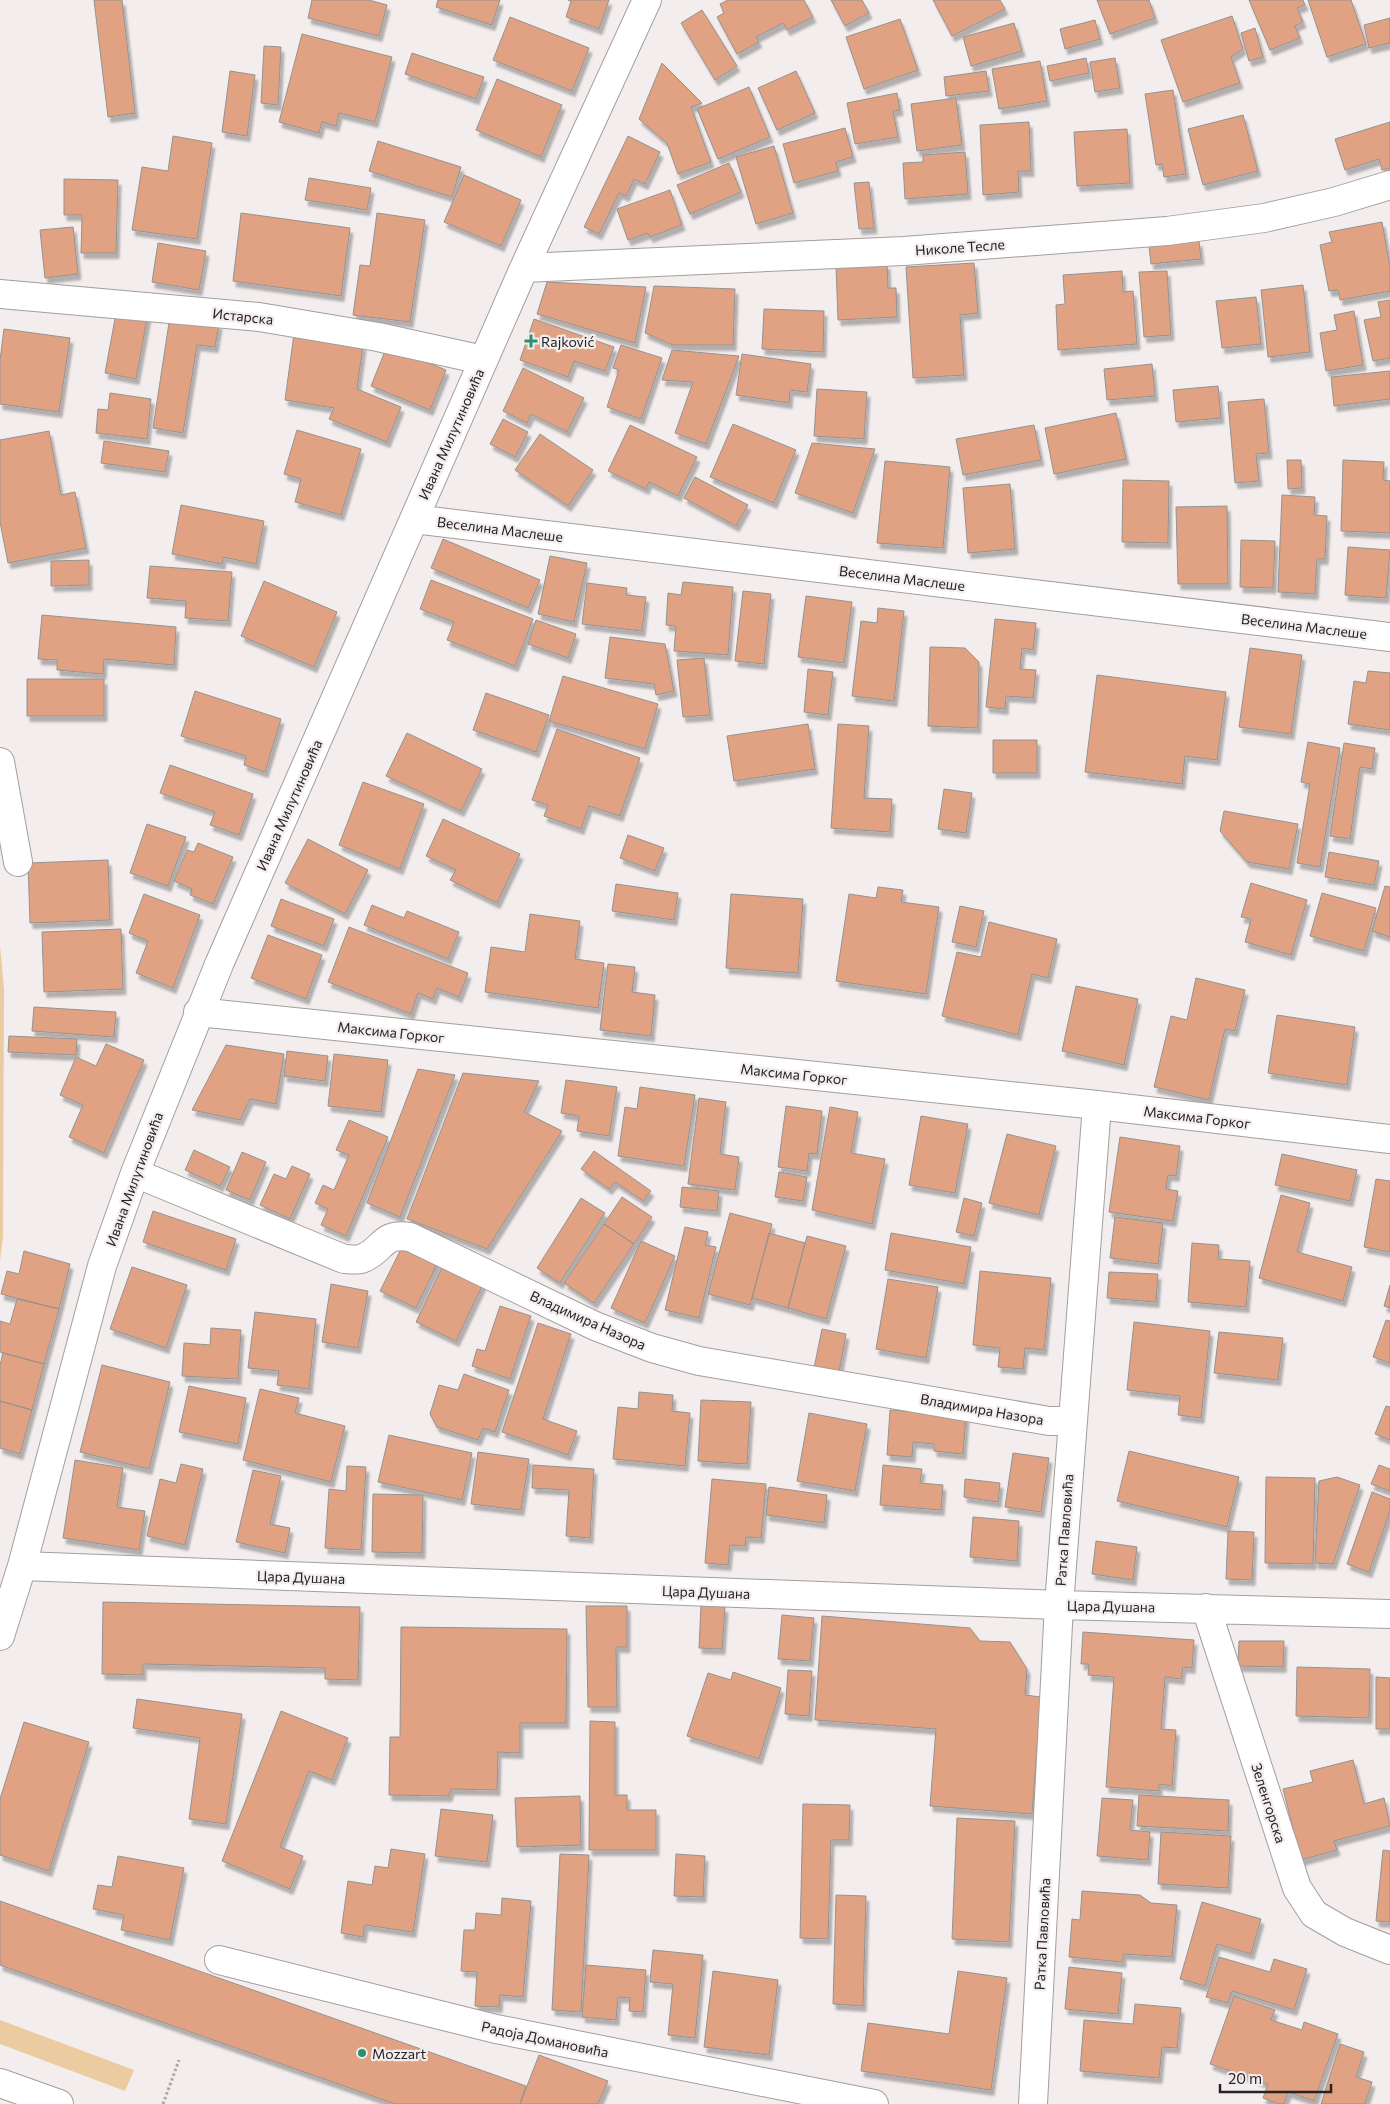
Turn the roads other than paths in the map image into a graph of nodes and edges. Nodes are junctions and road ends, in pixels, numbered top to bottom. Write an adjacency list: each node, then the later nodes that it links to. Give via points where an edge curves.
1 (647, 0): 3 (street, Ивана Милутиновића)
2 (1390, 184): 3 (street, Николе Тесле, via 1334,202 1264,218 1167,231 904,251)
3 (524, 268): 5 (street, Ивана Милутиновића)
4 (0, 294): 5 (street, Истарска, via 259,316)
5 (483, 360): 6 (street, Ивана Милутиновића)
6 (414, 518): 7 (street, Веселина Маслеше); 10 (street, Ивана Милутиновића)
7 (1390, 637)
8 (0, 762): 9 (street)
9 (18, 862)
10 (198, 1012): 11 (street, Максима Горког); 13 (street, Ивана Милутиновића)
11 (1097, 1106): 12 (street, Максима Горког); 14 (street, Ратка Павловића)
12 (1390, 1139)
13 (135, 1173): 14 (street, Владимира Назора, via 344,1259 359,1259 397,1235 410,1237 595,1326 652,1348 699,1361 1049,1421); 15 (street, Ивана Милутиновића, via 102,1266)
14 (1072, 1421): 16 (street, Ратка Павловића)
15 (22, 1566): 16 (street, Цара Душана); 19 (street, Ивана Милутиновића)
16 (1059, 1606): 17 (street, Цара Душана); 25 (street, Ратка Павловића)
17 (1206, 1608): 18 (street, Цара Душана); 20 (street, Зеленгорска, via 1297,1888 1314,1914 1345,1932)
18 (1390, 1614)
19 (0, 1636)
20 (1390, 1950)
21 (219, 1960): 24 (street, Радоја Домановића, via 496,2029)
22 (0, 2083): 23 (street)
23 (59, 2104)
24 (874, 2104)
25 (1034, 2104)

